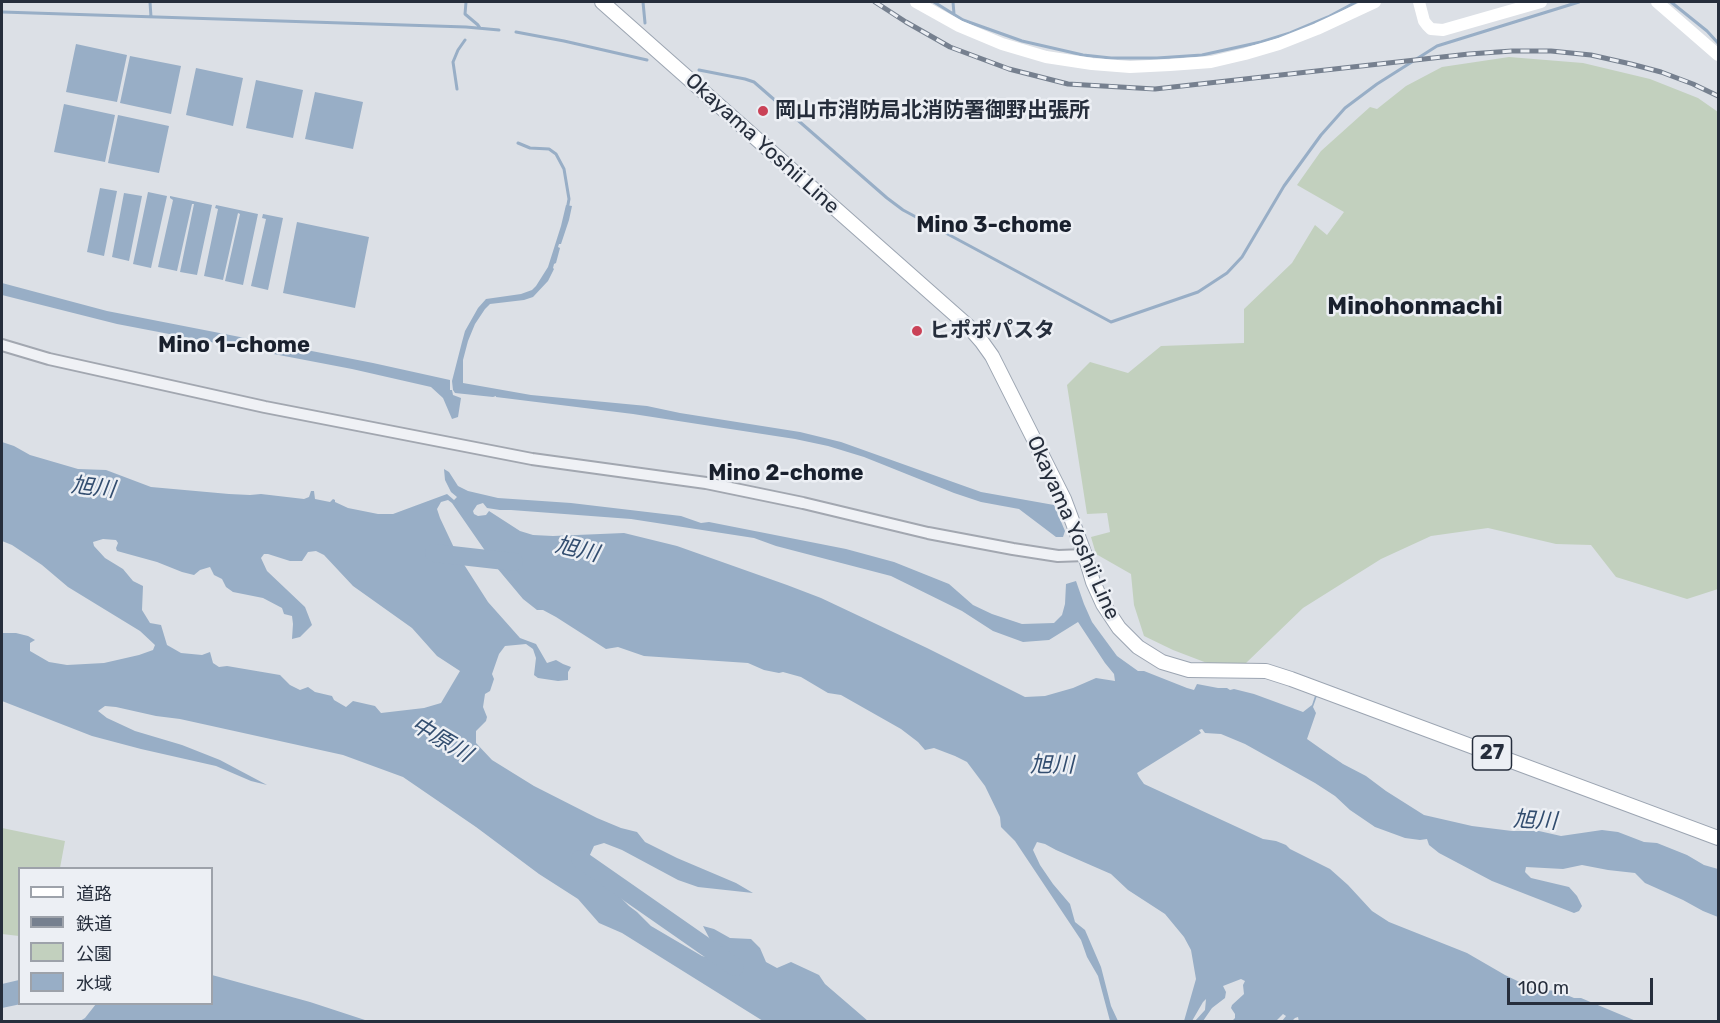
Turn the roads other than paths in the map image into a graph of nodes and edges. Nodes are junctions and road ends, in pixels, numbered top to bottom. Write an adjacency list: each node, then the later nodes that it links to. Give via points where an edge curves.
1 (602, 2): 9 (main road, Okayama Yoshii Line / 27, via 982,342 1064,499)
2 (916, 2): 3 (main road, via 1002,44 1046,57 1130,67 1207,62 1245,54 1317,29)
3 (1375, 2)
4 (1419, 2): 5 (main road, via 1427,25 1443,30)
5 (1540, 2)
6 (1657, 2): 7 (main road)
7 (1719, 55)
8 (2, 345): 9 (street, via 257,405 532,459 706,483 1012,549 1058,556)
9 (1085, 555): 10 (main road, Okayama Yoshii Line / 27, via 1103,604 1119,627 1138,647 1162,662 1189,670 1266,670)
10 (1719, 838)

